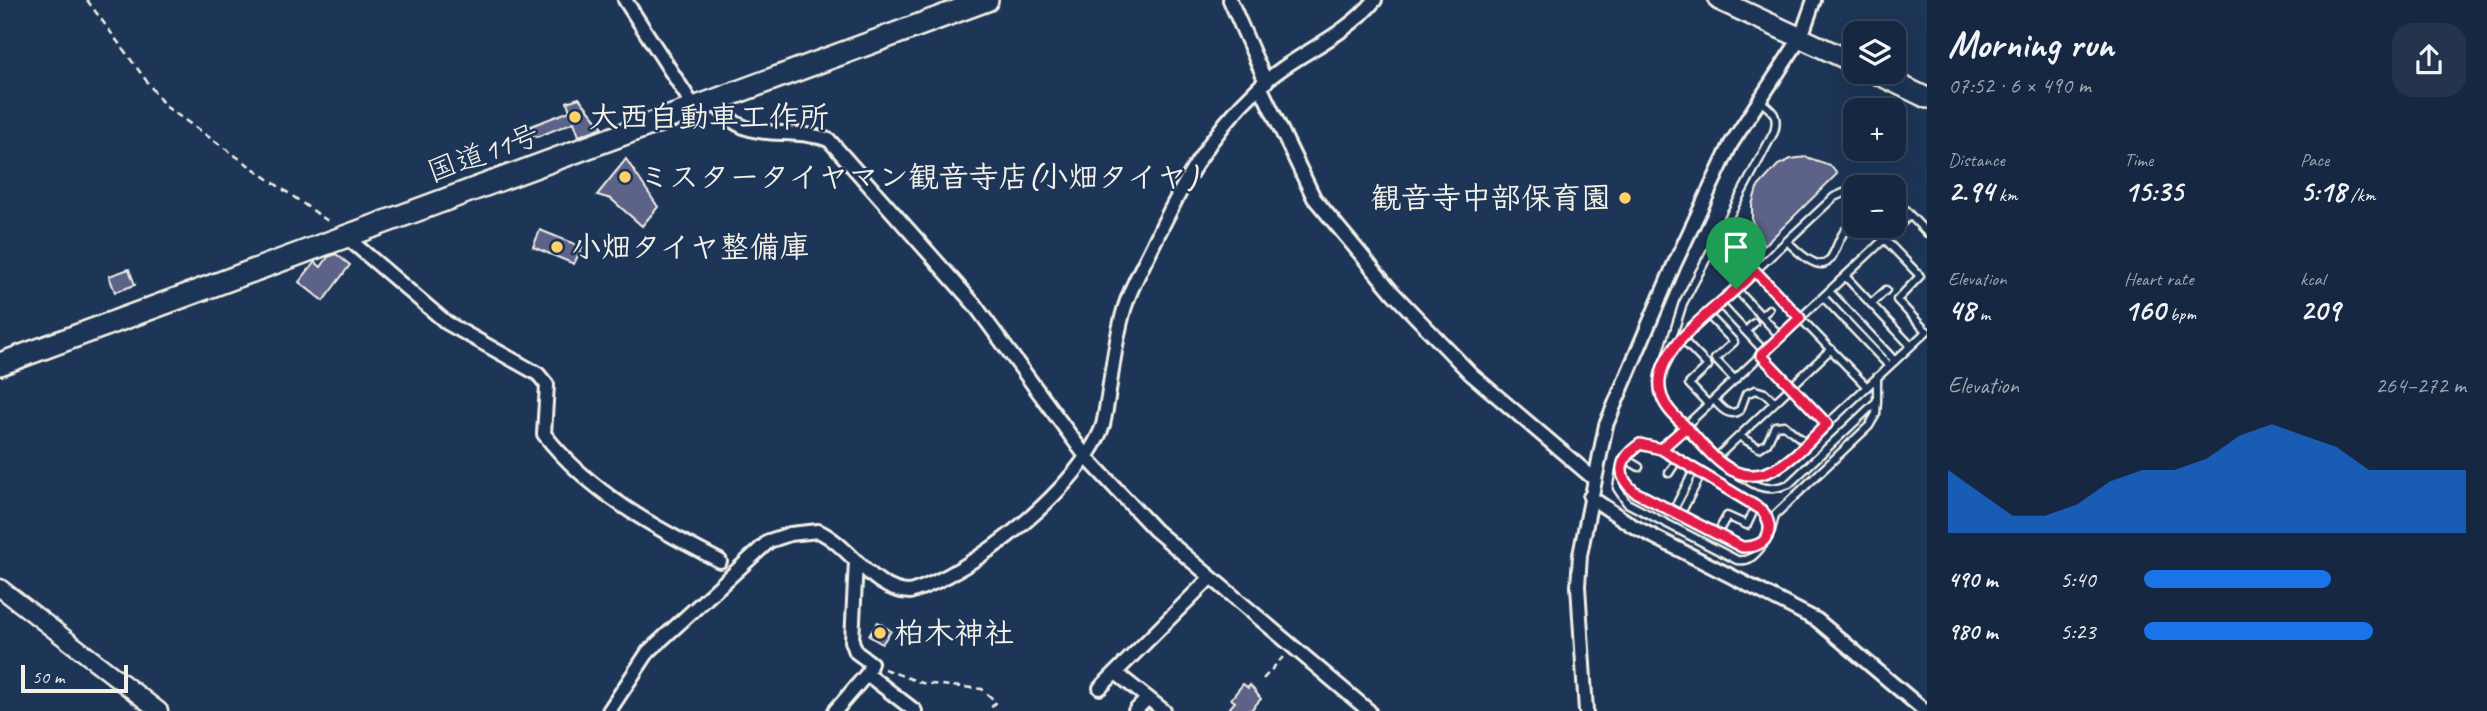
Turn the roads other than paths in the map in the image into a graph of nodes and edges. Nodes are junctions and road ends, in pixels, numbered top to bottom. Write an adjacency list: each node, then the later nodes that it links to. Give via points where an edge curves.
1 (625, 0): 13 (street)
2 (987, 0): 13 (highway, 国道11号)
3 (1230, 0): 9 (street)
4 (1375, 0): 9 (street, via 1332,39)
5 (1720, 0): 7 (main road)
6 (1814, 0): 7 (street)
7 (1801, 37): 8 (main road); 12 (street)
8 (1843, 57)
9 (1263, 84): 57 (street, via 1218,128 1179,191 1127,300 1103,425); 65 (street, via 1314,198 1393,293 1471,374)
10 (1897, 84): 11 (main road)
11 (1927, 99)
12 (1759, 100): 42 (lane, via 1774,113 1774,132 1682,303); 65 (street, via 1731,144 1674,265 1606,425)
13 (704, 104): 20 (highway, 国道11号); 57 (street, via 742,129 829,140 974,304)
14 (1843, 193): 22 (lane)
15 (1906, 211): 16 (lane)
16 (1910, 215): 17 (lane); 19 (lane)
17 (1906, 219)
18 (1843, 231): 22 (lane, via 1836,255 1828,262 1804,258)
19 (1927, 233)
20 (345, 236): 44 (highway, 国道11号); 73 (street, via 447,323 538,373 547,384 544,434 612,499 651,526)
21 (1885, 238): 24 (lane); 36 (lane, via 1920,276 1897,300)
22 (1787, 241): 23 (lane)
23 (1755, 271): 25 (lane); 33 (lane)
24 (1845, 276): 27 (lane); 29 (lane)
25 (1736, 289): 28 (lane); 32 (lane)
26 (1886, 289): 29 (lane)
27 (1826, 294): 33 (lane); 43 (lane)
28 (1720, 304): 31 (lane); 35 (lane)
29 (1871, 304): 39 (lane)
30 (1769, 309): 32 (lane)
31 (1708, 315): 38 (lane); 46 (lane, via 1734,342 1715,359)
32 (1761, 316): 37 (lane)
33 (1800, 318): 37 (lane); 40 (lane)
34 (1754, 323): 35 (lane)
35 (1746, 331): 41 (lane)
36 (1926, 331): 39 (lane)
37 (1781, 337): 41 (lane)
38 (1682, 339): 42 (lane); 50 (lane, via 1707,366 1689,384)
39 (1911, 346): 43 (lane)
40 (1831, 349): 47 (lane); 48 (lane)
41 (1763, 354): 46 (lane); 47 (lane)
42 (1667, 355): 53 (lane, via 1659,382 1661,396)
43 (1892, 363): 45 (lane)
44 (0, 364)
45 (1877, 377): 48 (lane); 49 (lane)
46 (1735, 380): 50 (lane)
47 (1791, 386): 51 (lane); 52 (lane)
48 (1867, 387): 52 (lane)
49 (1877, 401): 61 (lane, via 1789,484 1776,489 1759,487); 70 (lane, via 1869,426 1775,515)
50 (1711, 402): 51 (lane, via 1733,413 1740,410 1746,394 1755,390); 53 (lane)
51 (1774, 402): 54 (lane)
52 (1827, 424): 55 (lane)
53 (1686, 427): 56 (lane); 58 (lane)
54 (1739, 436): 55 (lane, via 1759,448 1767,443 1775,426 1784,425); 58 (lane)
55 (1806, 443): 61 (lane, via 1783,465 1761,475)
56 (1661, 449): 59 (lane, via 1640,444); 60 (lane)
57 (1087, 458): 74 (street, via 1006,538 920,590 902,592); 75 (street)
58 (1716, 458): 61 (lane)
59 (1623, 459): 62 (lane); 68 (lane, via 1625,484); 72 (lane, via 1617,488 1627,503 1737,560 1755,556)
60 (1678, 459): 63 (lane); 64 (lane)
61 (1725, 466)
62 (1639, 467)
63 (1698, 471): 67 (lane); 68 (lane); 69 (lane)
64 (1669, 473)
65 (1593, 478): 66 (street)
66 (1590, 497): 88 (street, via 1578,586); 89 (street, via 1633,526 1817,620)
67 (1756, 506): 70 (lane, via 1769,518); 71 (lane, via 1747,526 1727,516)
68 (1673, 511): 69 (lane)
69 (1680, 515): 71 (lane)
70 (1771, 530): 72 (lane)
71 (1717, 534): 72 (lane, via 1742,547 1759,546)
72 (1768, 538)
73 (720, 561)
74 (856, 561): 77 (street, via 852,641); 82 (street, via 818,531 769,541 648,652)
75 (1209, 579): 78 (street); 87 (street)
76 (0, 588): 81 (street)
77 (869, 668): 83 (street); 84 (street)
78 (1116, 673): 79 (street); 80 (street)
79 (1100, 688)
80 (1148, 698): 85 (street); 86 (street)
81 (159, 711)
82 (609, 711)
83 (835, 711)
84 (915, 711)
85 (1135, 711)
86 (1164, 711)
87 (1369, 711)
88 (1586, 711)
89 (1925, 711)

